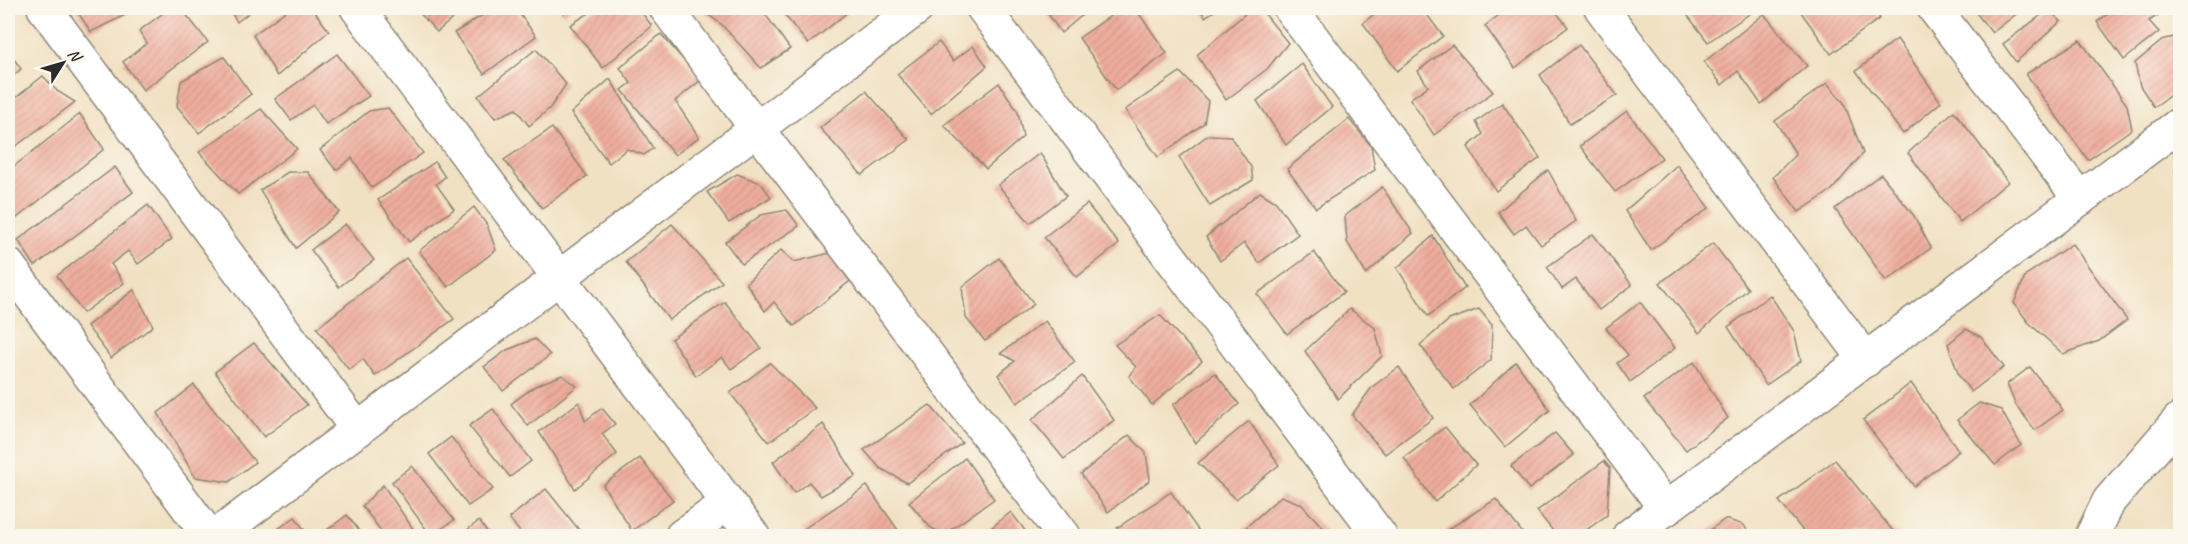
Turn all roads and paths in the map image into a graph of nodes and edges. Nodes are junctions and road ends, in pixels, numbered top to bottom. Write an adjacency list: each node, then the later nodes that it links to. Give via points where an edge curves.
1 (44, 8): 16 (street)
2 (357, 8): 13 (street)
3 (666, 8): 10 (street)
4 (917, 8): 10 (street)
5 (983, 8): 24 (street)
6 (1290, 8): 18 (street)
7 (1601, 8): 14 (street)
8 (1934, 8): 11 (street)
9 (2181, 124): 11 (street)
10 (756, 130): 13 (street); 23 (street)
11 (2080, 200): 14 (street)
12 (8, 265): 19 (street)
13 (559, 278): 16 (street); 17 (street)
14 (1866, 360): 18 (street)
15 (2181, 419): 26 (street, via 2109,501)
16 (358, 430): 20 (street)
17 (728, 503): 21 (street); 22 (street)
18 (1666, 509): 25 (street)
19 (209, 537)
20 (216, 537)
21 (682, 537)
22 (753, 537)
23 (1064, 537)
24 (1380, 537)
25 (1629, 537)
26 (2092, 537)

